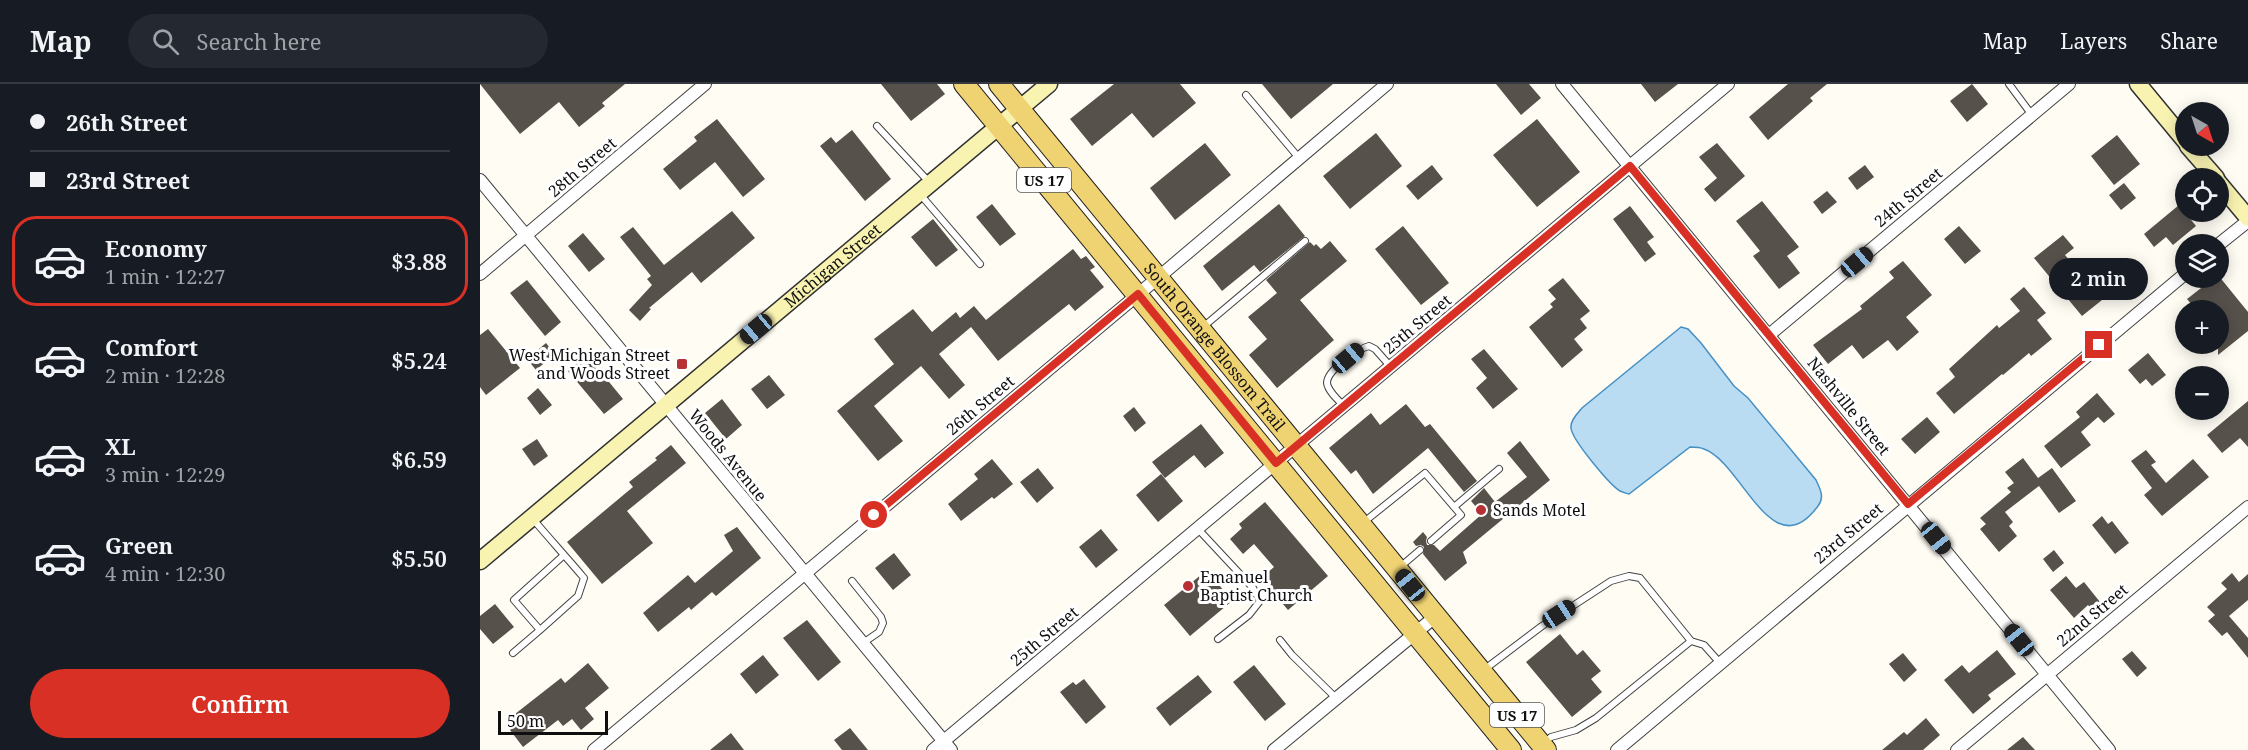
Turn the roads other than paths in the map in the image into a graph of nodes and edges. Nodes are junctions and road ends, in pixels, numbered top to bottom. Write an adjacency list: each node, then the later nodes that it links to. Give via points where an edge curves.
1 (705, 84): 26 (street, 28th Street)
2 (964, 84): 15 (main road, South Orange Blossom Trail / US 17)
3 (999, 84): 12 (main road, South Orange Blossom Trail / US 17)
4 (1049, 84): 12 (main road, Michigan Street)
5 (1387, 84): 18 (street, 26th Street)
6 (1563, 84): 19 (street, Nashville Street)
7 (1728, 84): 19 (street, 25th Street)
8 (2008, 84): 13 (lane)
9 (2069, 84): 13 (street, 24th Street)
10 (2138, 84): 16 (main road)
11 (1246, 95): 18 (lane)
12 (1020, 109): 15 (main road, Michigan Street); 30 (main road, South Orange Blossom Trail / US 17)
13 (2032, 115): 34 (street, 24th Street)
14 (877, 126): 22 (lane)
15 (999, 126): 22 (main road, Michigan Street); 32 (main road, South Orange Blossom Trail / US 17)
16 (2175, 129)
17 (2197, 156): 20 (main road)
18 (1299, 158): 30 (street, 26th Street)
19 (1630, 166): 34 (street, Nashville Street); 35 (street, 25th Street)
20 (2207, 168)
21 (480, 180): 26 (street, Woods Avenue)
22 (925, 188): 28 (lane); 36 (main road, Michigan Street)
23 (2229, 196): 24 (main road)
24 (2248, 219): 25 (street)
25 (2229, 235)
26 (526, 236): 29 (street, 28th Street); 36 (street, Woods Avenue)
27 (1305, 241): 33 (lane)
28 (980, 264)
29 (480, 274)
30 (1158, 278): 32 (street, 26th Street); 33 (main road, South Orange Blossom Trail / US 17)
31 (2175, 282): 41 (street, 23rd Street)
32 (1138, 294): 39 (main road, South Orange Blossom Trail / US 17); 52 (street, 26th Street)
33 (1201, 329): 38 (main road, South Orange Blossom Trail / US 17)
34 (1769, 335): 41 (street, Nashville Street)
35 (1391, 367): 37 (street, 25th Street); 37 (lane, via 1376,350 1369,346 1360,348 1328,377 1329,389)
36 (666, 405): 44 (main road, Michigan Street); 52 (street, Woods Avenue)
37 (1344, 407): 38 (street, 25th Street)
38 (1297, 446): 39 (street, 25th Street); 45 (main road, South Orange Blossom Trail / US 17)
39 (1276, 463): 46 (street, 25th Street); 56 (main road, South Orange Blossom Trail / US 17)
40 (1499, 469): 42 (lane)
41 (1908, 504): 62 (street, 23rd Street); 64 (street, Nashville Street)
42 (1454, 507): 45 (lane, via 1425,473); 47 (lane, via 1461,515)
43 (2248, 507): 64 (street, 22nd Street)
44 (532, 518): 49 (lane); 50 (main road, Michigan Street)
45 (1361, 525): 51 (main road, South Orange Blossom Trail / US 17)
46 (1198, 529): 57 (lane, via 1253,588 1260,601 1249,615); 66 (street, 25th Street)
47 (1431, 541)
48 (1420, 550): 51 (lane)
49 (564, 555): 55 (lane, via 584,578 579,596); 55 (lane, via 514,600)
50 (480, 561)
51 (1398, 569): 54 (main road, South Orange Blossom Trail / US 17)
52 (804, 574): 60 (street, Woods Avenue); 69 (street, 26th Street)
53 (852, 581): 60 (lane, via 883,623 879,632)
54 (1436, 616): 56 (street); 63 (main road, South Orange Blossom Trail / US 17)
55 (540, 630): 61 (lane)
56 (1415, 633): 65 (street); 67 (main road, South Orange Blossom Trail / US 17)
57 (1218, 639)
58 (1280, 640): 65 (lane)
59 (1691, 641): 62 (lane, via 1704,645); 63 (lane, via 1640,578 1629,576 1611,581 1552,619); 68 (lane, via 1605,711 1576,730 1551,737)
60 (862, 644): 66 (street, Woods Avenue)
61 (513, 653)
62 (1720, 663): 72 (street, 23rd Street)
63 (1482, 672): 68 (main road, South Orange Blossom Trail / US 17)
64 (2047, 674): 73 (street, 22nd Street); 74 (street, Nashville Street)
65 (1336, 698): 71 (street)
66 (948, 746): 70 (street, 25th Street)
67 (1503, 746)
68 (1544, 747)
69 (594, 750)
70 (933, 750)
71 (1274, 750)
72 (1617, 750)
73 (1957, 750)
74 (2109, 750)

